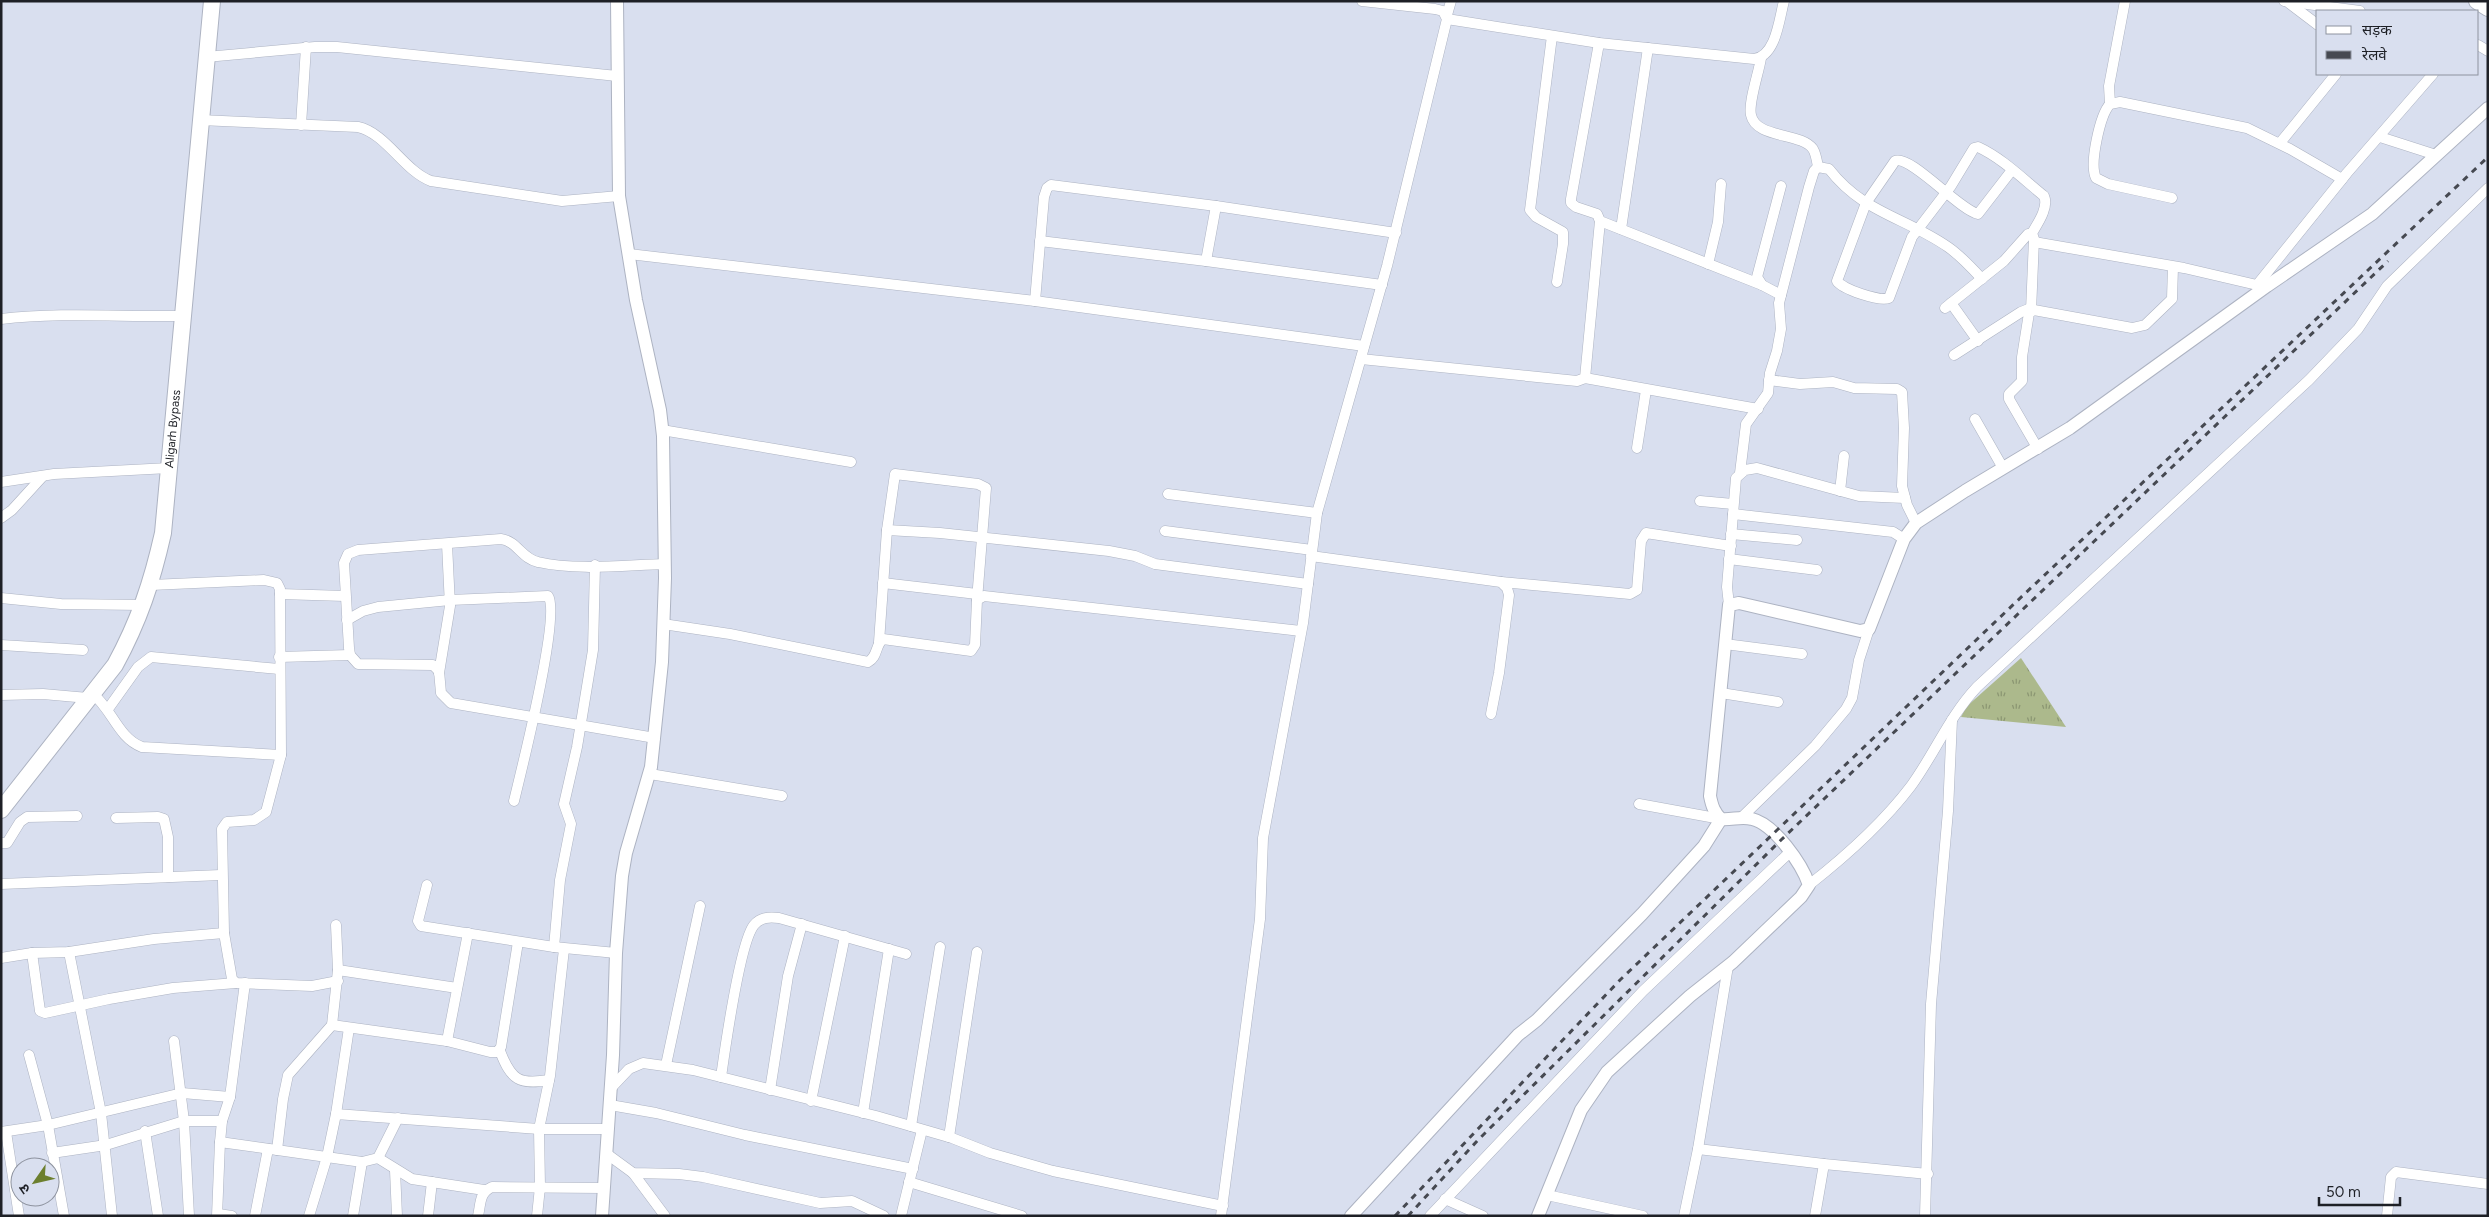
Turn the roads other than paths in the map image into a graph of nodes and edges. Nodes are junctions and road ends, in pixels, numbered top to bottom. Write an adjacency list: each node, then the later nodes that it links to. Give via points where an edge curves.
1 (212, 1): 17 (highway, Aligarh Bypass)
2 (616, 1): 21 (street)
3 (1362, 1): 11 (street, via 1443,11)
4 (1451, 1): 11 (street)
5 (1784, 1): 18 (street, via 1772,46)
6 (2125, 1): 22 (street, via 2109,86)
7 (2477, 1): 9 (highway)
8 (2286, 2): 10 (street); 12 (street)
9 (2488, 8)
10 (2352, 10)
11 (1447, 17): 13 (street); 43 (street)
12 (2316, 24)
13 (1552, 36): 14 (street); 51 (street, via 1530,210 1562,232)
14 (1598, 43): 16 (street); 40 (street, via 1571,203 1597,214)
15 (306, 47): 17 (street); 21 (street, via 337,46); 25 (street)
16 (1648, 48): 18 (street); 41 (street)
17 (206, 58): 24 (highway, Aligarh Bypass)
18 (1761, 58): 29 (street, via 1751,108 1753,121 1762,129 1810,146)
19 (2335, 75): 27 (street)
20 (2432, 75): 26 (street)
21 (617, 76): 36 (street)
22 (2110, 104): 27 (street, via 2120,102 2240,126); 37 (street, via 2103,115 2092,165 2096,178 2108,184)
23 (2488, 108): 28 (street)
24 (209, 120): 25 (street); 58 (highway, Aligarh Bypass)
25 (301, 125): 36 (street, via 363,128 420,176 431,181 562,201)
26 (2380, 137): 28 (street); 31 (street)
27 (2280, 143): 31 (street)
28 (2436, 155): 54 (street, via 2372,214)
29 (1818, 167): 38 (street, via 1829,168 1845,188); 55 (street, via 1808,187)
30 (2012, 170): 35 (street, via 1978,214); 35 (street, via 1976,147); 44 (street, via 2045,199)
31 (2342, 179): 54 (street)
32 (1721, 184): 48 (street, via 1718,222)
33 (1781, 186): 53 (street, via 1757,277)
34 (2488, 188): 131 (street, via 2387,286 2358,330 2309,380 2012,653)
35 (1946, 193): 38 (street, via 1904,161 1898,160 1890,166); 42 (street)
36 (619, 196): 46 (street)
37 (2172, 198)
38 (1866, 203): 42 (street); 42 (street, via 1837,278 1840,286 1879,299 1889,298)
39 (1216, 206): 43 (street); 45 (street, via 1051,185 1044,197); 47 (street)
40 (1600, 221): 41 (street); 64 (street)
41 (1621, 230): 48 (street)
42 (1917, 230): 50 (street, via 1947,246)
43 (1396, 233): 52 (street)
44 (2033, 238): 49 (street); 50 (street, via 2028,234 2004,261); 57 (street)
45 (1040, 241): 47 (street); 56 (street)
46 (628, 254): 56 (street); 69 (street)
47 (1206, 261): 52 (street)
48 (1708, 264): 53 (street)
49 (2173, 267): 54 (street); 57 (street, via 2172,299 2141,327)
50 (1982, 279): 60 (street, via 1948,305)
51 (1556, 282)
52 (1382, 285): 61 (street)
53 (1762, 285): 55 (street)
54 (2262, 285): 71 (street, via 2108,401)
55 (1781, 294): 65 (street, via 1779,342)
56 (1035, 301): 61 (street)
57 (2031, 310): 60 (street, via 2021,312); 71 (street, via 2022,357 2022,380 2009,394 2009,399)
58 (181, 316): 59 (street, via 56,314); 74 (highway, Aligarh Bypass)
59 (1, 319)
60 (1978, 341): 62 (street)
61 (1364, 346): 63 (street)
62 (1954, 355)
63 (1361, 359): 64 (street, via 1578,382); 84 (street)
64 (1585, 378): 66 (street)
65 (1769, 380): 67 (street, via 1767,397); 81 (street, via 1800,384 1833,382 1854,388 1902,392)
66 (1646, 390): 67 (street); 70 (street)
67 (1758, 409): 76 (street, via 1746,424)
68 (1975, 419): 75 (street)
69 (662, 430): 73 (street); 97 (street)
70 (1637, 448)
71 (2038, 448): 75 (street)
72 (1844, 456): 79 (street)
73 (851, 462)
74 (168, 468): 77 (street); 103 (highway, Aligarh Bypass, via 163,533)
75 (2003, 468): 86 (street)
76 (1740, 473): 79 (street, via 1757,468); 83 (street, via 1736,478)
77 (44, 476): 78 (street); 85 (street)
78 (1, 482)
79 (1840, 491): 81 (street, via 1859,496)
80 (1168, 494): 84 (street)
81 (1904, 498): 86 (street)
82 (1700, 500): 83 (street)
83 (1733, 509): 89 (street); 91 (street, via 1893,532)
84 (1317, 513): 95 (street)
85 (1, 518)
86 (1916, 523): 91 (street)
87 (887, 530): 90 (street); 90 (street, via 894,476 900,474 982,485 988,493); 101 (street)
88 (1164, 531): 95 (street)
89 (1731, 534): 92 (street); 94 (street)
90 (982, 538): 102 (street, via 1125,553 1155,564); 106 (street)
91 (1904, 539): 113 (street)
92 (1797, 540)
93 (447, 544): 98 (street, via 506,540 529,560); 105 (street, via 358,550 348,554 344,563); 108 (street)
94 (1731, 546): 96 (street); 100 (street, via 1646,533 1641,541 1639,585 1635,593 1630,594)
95 (1312, 553): 100 (street); 102 (street)
96 (1729, 559): 99 (street); 110 (street)
97 (665, 564): 98 (street); 112 (street)
98 (595, 565): 132 (street, via 593,650)
99 (1817, 570)
100 (1501, 582): 129 (street, via 1509,595)
101 (883, 583): 106 (street); 115 (street)
102 (1308, 584): 114 (street)
103 (151, 585): 104 (street, via 264,580 277,583); 109 (highway, Aligarh Bypass)
104 (280, 594): 105 (street); 121 (street)
105 (345, 596): 111 (street)
106 (977, 597): 114 (street); 115 (street, via 976,645 971,651 887,639)
107 (1, 598): 109 (street, via 61,604)
108 (450, 600): 111 (street, via 367,609); 123 (street, via 445,651); 130 (street, via 543,595 551,599 549,634)
109 (143, 605): 126 (highway, Aligarh Bypass, via 115,665)
110 (1729, 605): 113 (street, via 1739,603 1860,631); 116 (street)
111 (347, 620): 120 (street)
112 (664, 624): 115 (street, via 868,662 874,658); 133 (street)
113 (1869, 629): 141 (street, via 1852,698 1846,709 1815,746)
114 (1301, 631): 224 (street, via 1263,838 1260,919)
115 (879, 642)
116 (1725, 644): 119 (street); 124 (street)
117 (1, 645): 118 (street)
118 (83, 650)
119 (1802, 654)
120 (350, 655): 121 (street); 123 (street, via 364,666 433,665)
121 (279, 658): 122 (street)
122 (280, 669): 128 (street, via 150,657 138,667); 134 (street)
123 (439, 674): 130 (street, via 441,693 451,703)
124 (1721, 694): 127 (street); 143 (street, via 1710,796)
125 (1, 695): 126 (street)
126 (92, 696): 128 (street); 139 (highway, Aligarh Bypass)
127 (1778, 702)
128 (107, 707): 134 (street, via 123,735 132,744 142,747)
129 (1491, 714)
130 (533, 717): 132 (street); 137 (street)
131 (1952, 717): 150 (street, via 1911,785 1897,802 1848,852); 215 (street, via 1948,811 1930,1022)
132 (581, 725): 133 (street); 159 (street, via 564,804 571,824 560,880)
133 (655, 738): 135 (street)
134 (281, 755): 146 (street, via 266,812 254,820 224,824)
135 (650, 774): 136 (street); 164 (street, via 626,853)
136 (782, 796)
137 (514, 801)
138 (1639, 804): 143 (street)
139 (3, 805)
140 (78, 816): 144 (street, via 27,817 7,842)
141 (1742, 817): 143 (street); 145 (street, via 1763,824)
142 (116, 818): 147 (street, via 164,819 168,837)
143 (1721, 819): 244 (street, via 1704,846 1642,914 1537,1020 1518,1035)
144 (2, 843)
145 (1790, 852): 150 (street); 223 (street, via 1644,991)
146 (221, 875): 147 (street); 154 (street)
147 (168, 877): 148 (street)
148 (1, 884)
149 (427, 885): 155 (street, via 419,924)
150 (1809, 885): 167 (street, via 1801,897)
151 (700, 906): 179 (street)
152 (802, 924): 156 (street); 180 (street, via 764,918 749,932); 183 (street, via 788,976)
153 (336, 925): 168 (street)
154 (224, 933): 161 (street, via 154,939); 170 (street, via 232,979)
155 (468, 933): 157 (street); 171 (street)
156 (845, 936): 160 (street); 186 (street)
157 (518, 942): 159 (street); 177 (street)
158 (940, 947): 195 (street)
159 (559, 948): 164 (street); 181 (street)
160 (890, 949): 165 (street); 189 (street)
161 (69, 952): 163 (street); 172 (street)
162 (977, 952): 201 (street)
163 (32, 953): 166 (street); 172 (street, via 40,1011)
164 (616, 953): 182 (street)
165 (906, 954)
166 (1, 958)
167 (1728, 966): 204 (street); 222 (street, via 1623,1056 1596,1086 1581,1110)
168 (338, 970): 169 (street); 171 (street)
169 (338, 981): 170 (street, via 312,986); 173 (street)
170 (240, 983): 172 (street, via 173,988); 185 (street)
171 (457, 988): 176 (street)
172 (80, 1007): 188 (street)
173 (332, 1025): 174 (street); 205 (street, via 288,1076)
174 (349, 1028): 176 (street); 190 (street)
175 (174, 1041): 184 (street)
176 (447, 1041): 177 (street, via 490,1052)
177 (500, 1051): 181 (street, via 517,1079 527,1083)
178 (29, 1055): 194 (street)
179 (666, 1065): 180 (street); 182 (street, via 636,1065)
180 (721, 1077): 183 (street)
181 (549, 1080): 196 (street)
182 (611, 1088): 187 (street)
183 (770, 1090): 186 (street)
184 (182, 1093): 185 (street); 188 (street); 192 (street)
185 (230, 1097): 193 (street)
186 (811, 1100): 189 (street)
187 (610, 1105): 197 (street); 212 (street)
188 (101, 1113): 194 (street); 203 (street)
189 (863, 1113): 195 (street)
190 (336, 1114): 191 (street); 208 (street)
191 (398, 1118): 196 (street); 209 (street)
192 (184, 1121): 193 (street); 199 (street); 230 (street)
193 (222, 1121): 202 (street)
194 (48, 1125): 200 (street); 206 (street)
195 (911, 1126): 198 (street)
196 (539, 1129): 197 (street); 219 (street)
197 (608, 1130): 207 (street)
198 (922, 1130): 201 (street); 212 (street)
199 (145, 1131): 203 (street); 229 (street)
200 (4, 1132): 226 (street)
201 (949, 1137): 224 (street, via 1053,1171)
202 (220, 1142): 205 (street); 225 (street)
203 (106, 1145): 206 (street); 228 (street)
204 (1698, 1149): 211 (street); 249 (street)
205 (272, 1150): 208 (street); 232 (street)
206 (52, 1153): 227 (street)
207 (607, 1154): 214 (street); 220 (street)
208 (327, 1157): 210 (street); 233 (street)
209 (378, 1158): 210 (street); 213 (street)
210 (362, 1162): 234 (street)
211 (1824, 1164): 215 (street); 250 (street)
212 (913, 1169): 217 (street)
213 (396, 1170): 216 (street, via 412,1178); 235 (street)
214 (633, 1173): 240 (street); 241 (street, via 688,1174 820,1203 852,1201)
215 (1928, 1174): 251 (street)
216 (432, 1182): 221 (street); 236 (street)
217 (910, 1182): 242 (street); 243 (street)
218 (2488, 1184): 252 (street, via 2396,1172 2391,1177)
219 (540, 1187): 220 (street); 221 (street, via 492,1187); 238 (street)
220 (604, 1188): 239 (street)
221 (484, 1190): 237 (street)
222 (1547, 1195): 247 (street); 248 (street)
223 (1445, 1199): 245 (street); 246 (street)
224 (1224, 1213)
225 (217, 1215): 231 (street)
226 (19, 1216)
227 (64, 1216)
228 (112, 1216)
229 (158, 1216)
230 (189, 1216)
231 (232, 1216)
232 (255, 1216)
233 (309, 1216)
234 (353, 1216)
235 (398, 1216)
236 (428, 1216)
237 (478, 1216)
238 (537, 1216)
239 (602, 1216)
240 (664, 1216)
241 (884, 1216)
242 (900, 1216)
243 (1022, 1216)
244 (1351, 1216)
245 (1430, 1216)
246 (1483, 1216)
247 (1538, 1216)
248 (1643, 1216)
249 (1684, 1216)
250 (1815, 1216)
251 (1925, 1216)
252 (2386, 1216)

